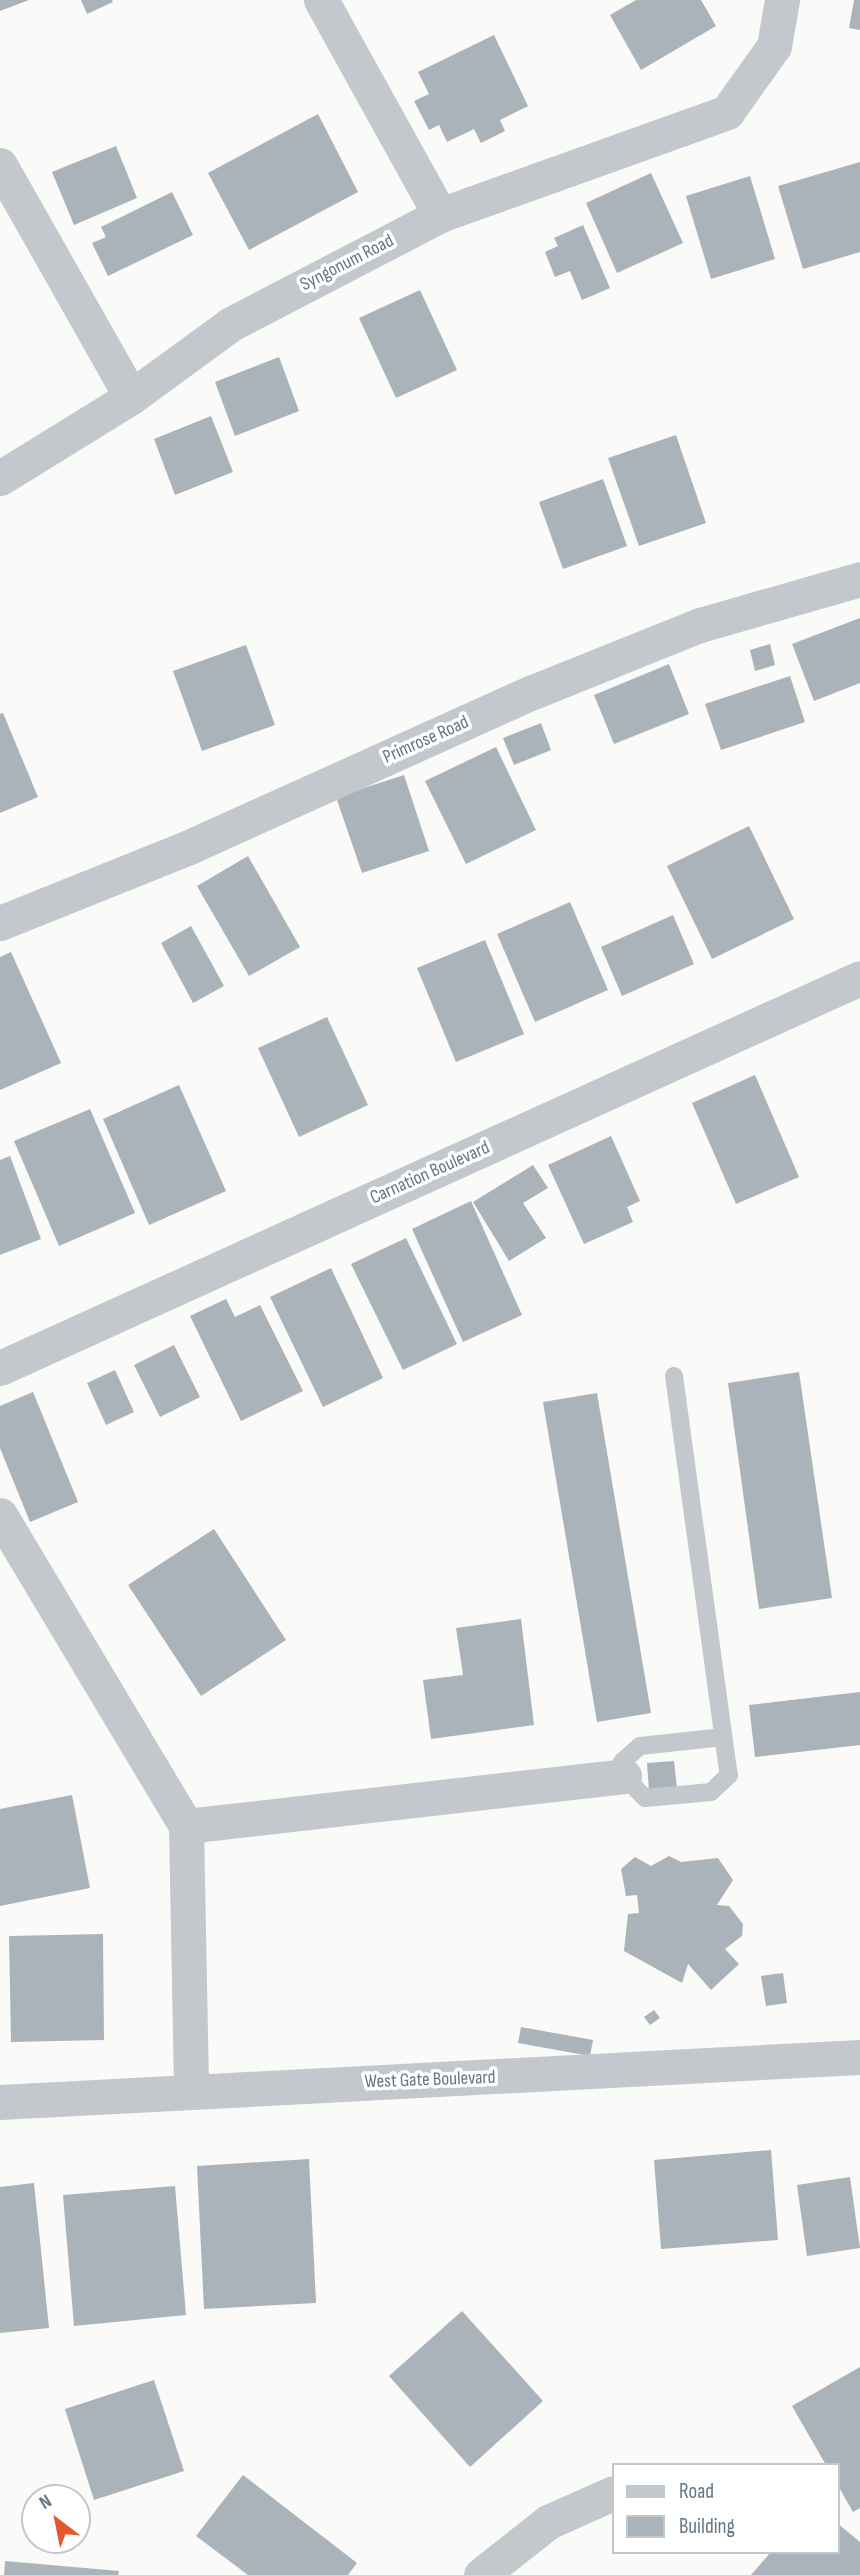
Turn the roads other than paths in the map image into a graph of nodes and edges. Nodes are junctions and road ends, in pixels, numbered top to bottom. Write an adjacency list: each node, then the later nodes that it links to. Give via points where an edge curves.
1 (321, 0): 4 (street)
2 (782, 0): 4 (street, Syngonum Road, via 774,46 727,112)
3 (0, 165): 5 (street)
4 (440, 215): 5 (street, Syngonum Road, via 231,324)
5 (131, 397): 6 (street, Syngonum Road)
6 (0, 478)
7 (860, 579): 8 (street, Primrose Road, via 700,625 533,691 189,847)
8 (0, 923)
9 (860, 978): 10 (street, Carnation Boulevard)
10 (0, 1368)
11 (674, 1376): 13 (lane)
12 (0, 1515): 15 (street)
13 (723, 1737): 14 (lane, via 640,1746 622,1762); 14 (lane, via 729,1775 711,1792 645,1798)
14 (624, 1776): 15 (street)
15 (186, 1826): 17 (street)
16 (860, 2057): 17 (street, West Gate Boulevard)
17 (191, 2090): 18 (street, West Gate Boulevard)
18 (0, 2102)
19 (612, 2493): 20 (street, via 548,2522)
20 (481, 2575)

